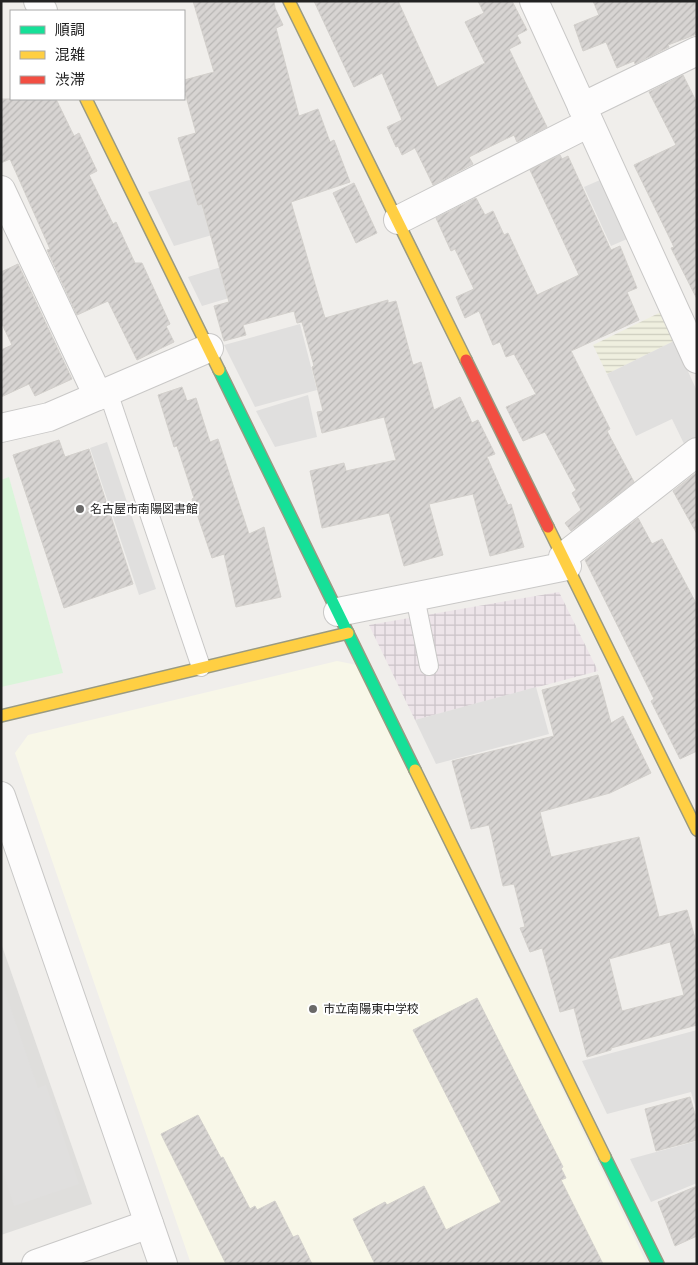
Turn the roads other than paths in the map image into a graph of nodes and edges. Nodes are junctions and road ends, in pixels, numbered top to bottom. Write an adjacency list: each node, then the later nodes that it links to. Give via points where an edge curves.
1 (288, 1): 7 (street)
2 (534, 1): 5 (street)
3 (697, 51): 5 (street)
4 (86, 100): 8 (street)
5 (586, 115): 7 (street); 9 (street)
6 (1, 190): 10 (street)
7 (398, 220): 13 (street)
8 (208, 348): 10 (street); 15 (street)
9 (697, 359)
10 (103, 394): 11 (street, via 49,417); 17 (lane)
11 (1, 428)
12 (697, 452): 13 (street)
13 (565, 562): 14 (street); 20 (street)
14 (415, 597): 15 (street); 16 (lane)
15 (343, 622): 17 (street); 24 (street)
16 (429, 666)
17 (201, 667): 18 (street)
18 (1, 716)
19 (1, 796): 21 (street)
20 (697, 830)
21 (149, 1224): 22 (street); 23 (street)
22 (36, 1264)
23 (163, 1264)
24 (658, 1264)

